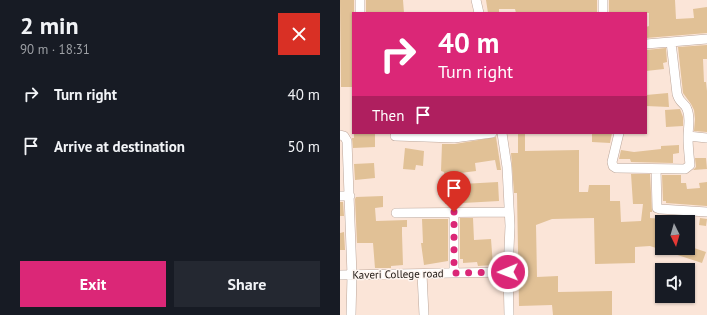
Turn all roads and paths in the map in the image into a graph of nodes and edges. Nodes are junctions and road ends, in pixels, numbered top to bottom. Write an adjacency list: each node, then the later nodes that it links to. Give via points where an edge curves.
1 (360, 0): 4 (street)
2 (476, 0): 5 (street)
3 (603, 0): 6 (street)
4 (360, 12)
5 (479, 12)
6 (603, 12)
7 (707, 39): 8 (street)
8 (671, 42): 9 (street); 15 (street, via 677,94 688,113)
9 (647, 44)
10 (484, 134): 14 (street, via 454,138)
11 (502, 134): 21 (street)
12 (619, 134): 17 (street, via 612,166)
13 (340, 135): 19 (street, via 347,141)
14 (395, 136)
15 (688, 136): 16 (street); 17 (street, via 689,167)
16 (707, 138)
17 (656, 169): 22 (street, via 657,208)
18 (340, 196): 19 (street)
19 (350, 196): 28 (street)
20 (454, 212): 21 (street); 23 (street); 25 (street)
21 (509, 212): 24 (street)
22 (707, 212)
23 (396, 213)
24 (508, 272): 25 (street, Kaveri College road); 31 (street)
25 (454, 273): 26 (street, Kaveri College road)
26 (422, 274): 28 (street, Kaveri College road); 30 (street)
27 (340, 275): 28 (street, Kaveri College road)
28 (352, 275): 29 (street)
29 (351, 315)
30 (424, 315)
31 (509, 315)

